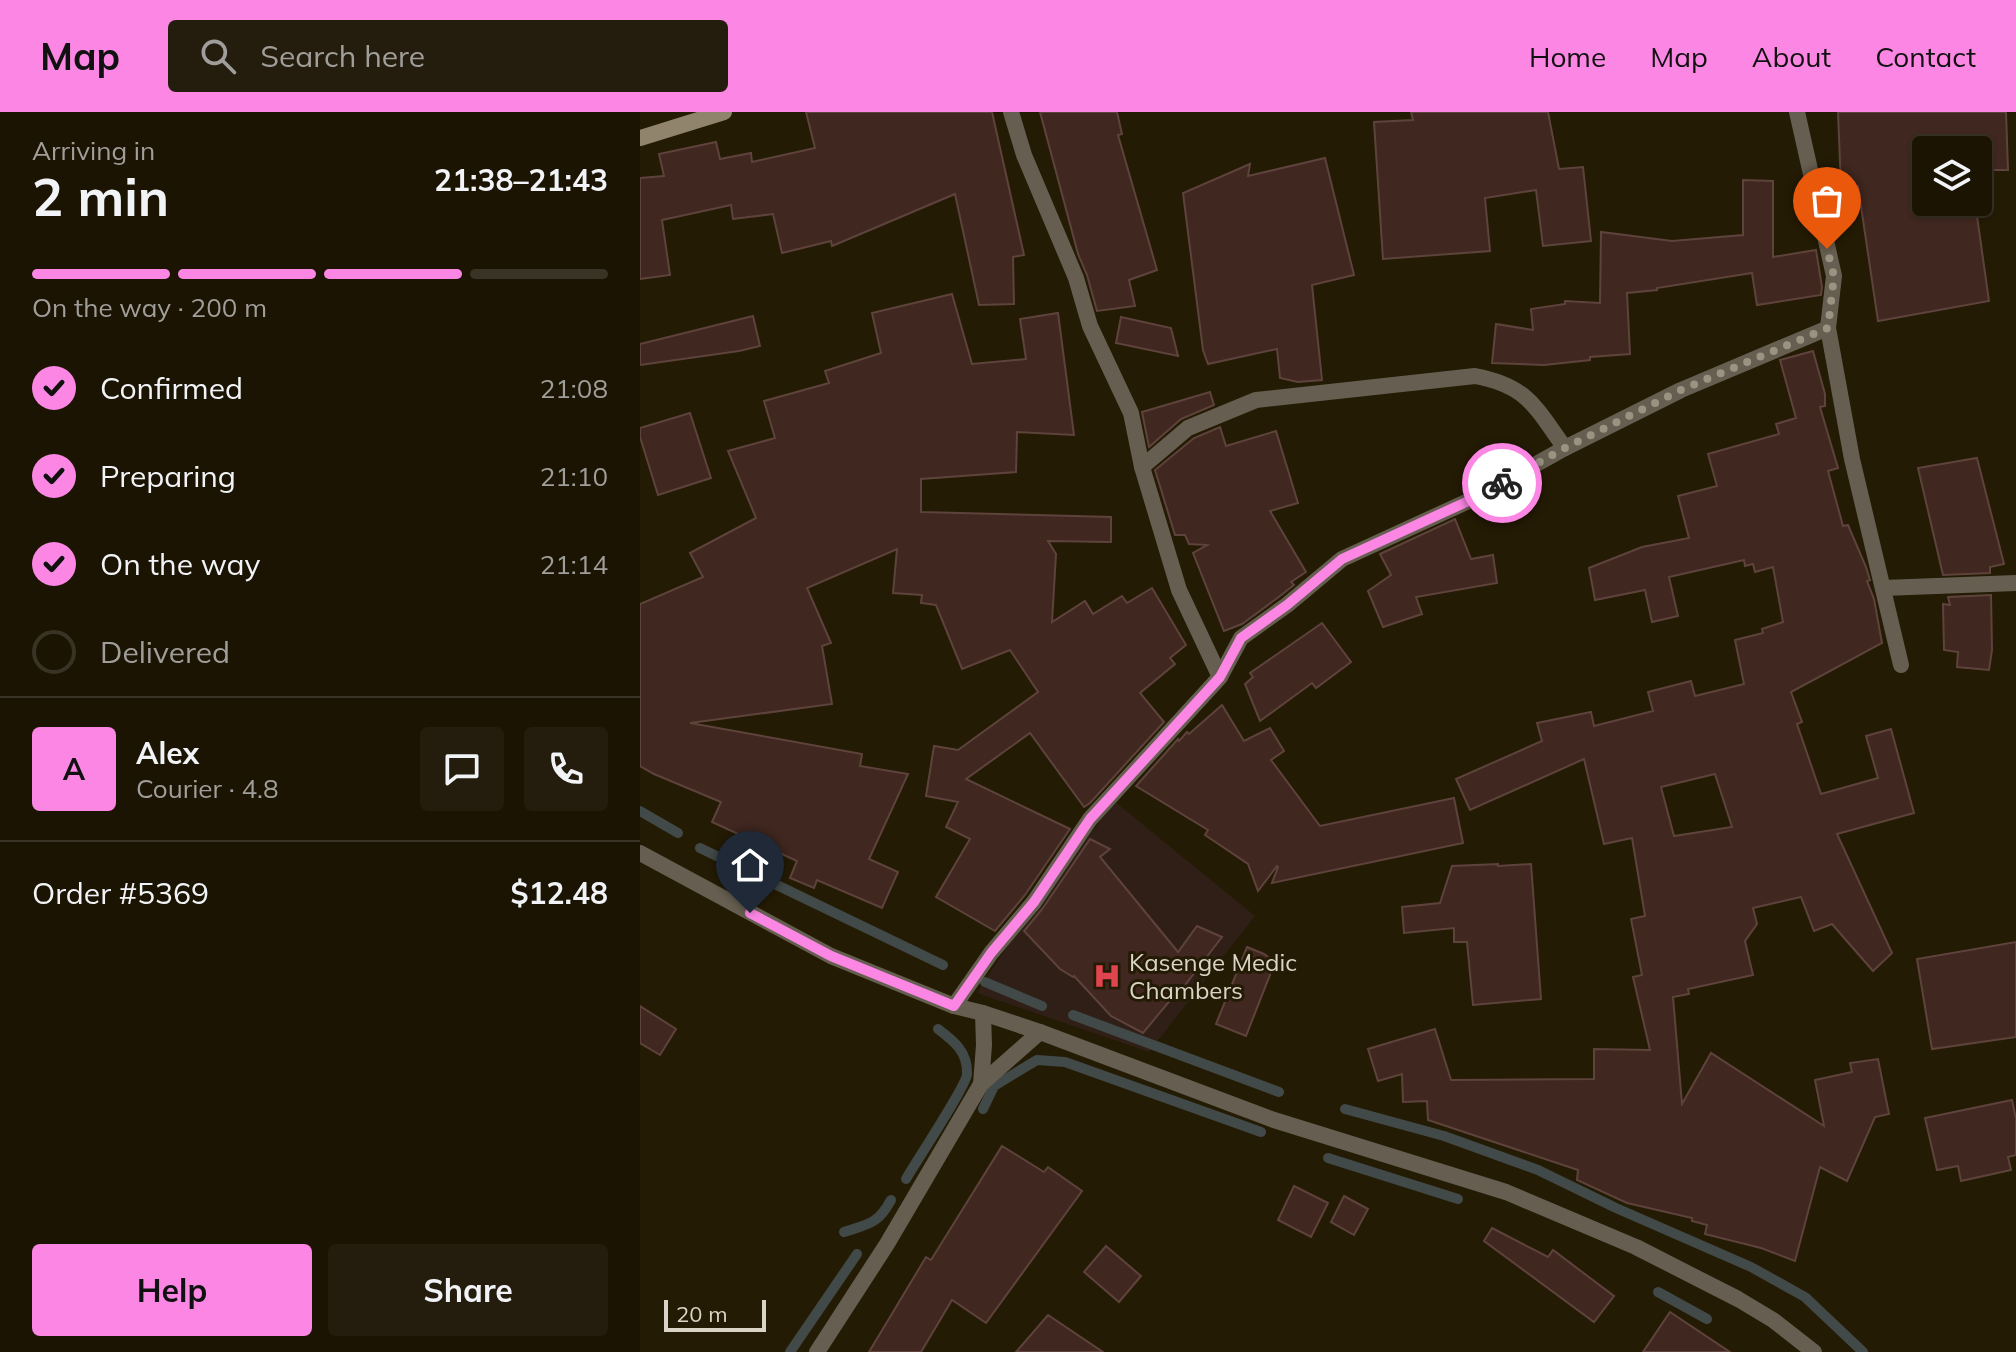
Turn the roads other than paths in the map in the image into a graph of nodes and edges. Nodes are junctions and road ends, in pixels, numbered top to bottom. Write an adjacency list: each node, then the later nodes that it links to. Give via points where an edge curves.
1 (724, 112): 4 (main road)
2 (1011, 112): 7 (street, via 1090,326 1131,413)
3 (1797, 112): 5 (street, via 1834,276)
4 (640, 138)
5 (1828, 328): 6 (street, via 1681,390); 9 (street)
6 (1565, 448): 7 (street, via 1518,390 1475,376 1256,400 1188,428); 11 (street, via 1475,498 1342,559 1241,638)
7 (1142, 467): 11 (street, via 1179,590)
8 (2016, 583): 9 (street)
9 (1883, 588): 10 (street)
10 (1901, 665)
11 (1220, 677): 13 (street, via 1090,819)
12 (640, 853): 13 (street, via 831,956)
13 (954, 1006): 14 (street)
14 (983, 1013): 15 (street); 16 (street)
15 (1040, 1032): 16 (street); 18 (street, via 1274,1120 1506,1192 1636,1247 1738,1299)
16 (981, 1084): 17 (street)
17 (817, 1352)
18 (1814, 1352)

